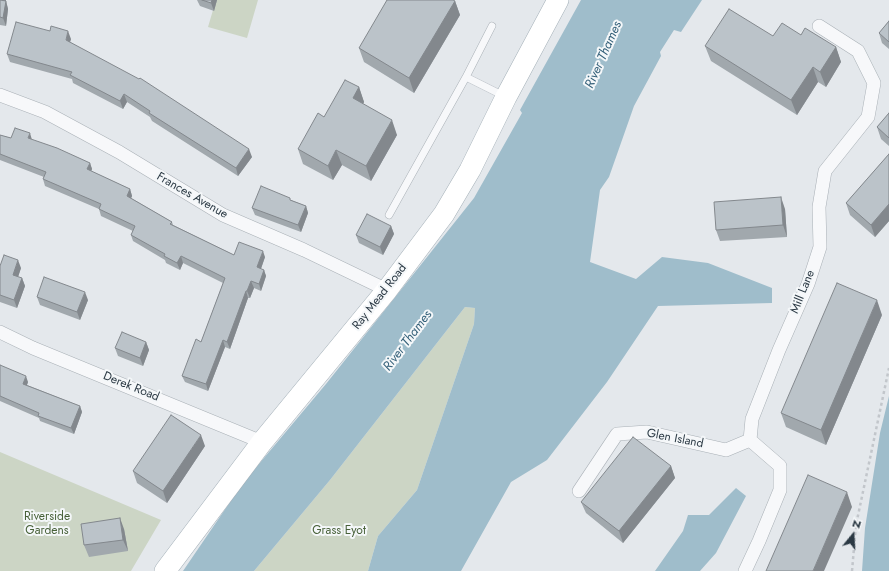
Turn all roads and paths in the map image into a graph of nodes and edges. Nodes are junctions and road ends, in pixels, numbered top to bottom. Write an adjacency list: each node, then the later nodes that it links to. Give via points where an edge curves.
1 (558, 0): 6 (main road, Ray Mead Road)
2 (492, 26): 4 (lane)
3 (819, 26): 11 (street, Mill Lane, via 858,51 874,83 868,116 825,171 819,207 820,247 808,284 752,419)
4 (466, 77): 6 (lane); 7 (lane)
5 (0, 95): 8 (street, Frances Avenue, via 45,112 119,152 223,215)
6 (506, 97): 8 (main road, Ray Mead Road, via 470,170 444,214)
7 (389, 215)
8 (387, 290): 12 (main road, Ray Mead Road)
9 (0, 332): 12 (street, Derek Road)
10 (889, 368): 16 (path, via 856,525)
11 (750, 440): 13 (street, Glen Island, via 726,450 646,432 617,434); 15 (street, via 780,466 780,490)
12 (262, 442): 14 (main road, Ray Mead Road)
13 (579, 491)
14 (165, 571)
15 (745, 571)
16 (852, 571)

